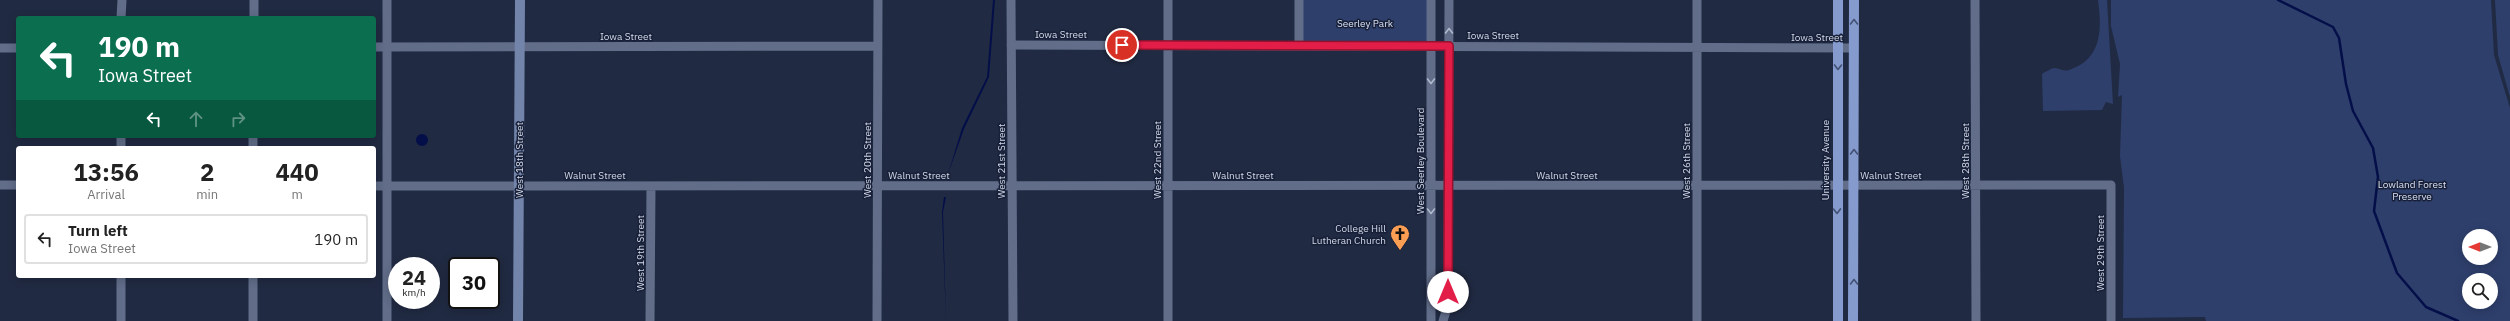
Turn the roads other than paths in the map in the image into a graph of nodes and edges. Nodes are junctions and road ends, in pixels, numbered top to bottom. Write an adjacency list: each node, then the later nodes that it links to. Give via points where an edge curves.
1 (122, 0): 15 (street)
2 (254, 0): 16 (street)
3 (387, 0): 24 (street)
4 (520, 0): 25 (main road, West 18th Street)
5 (878, 0): 19 (street, West 20th Street)
6 (1011, 0): 17 (street, West 21st Street)
7 (1168, 0): 18 (street, West 22nd Street)
8 (1299, 0): 20 (street)
9 (1431, 0): 21 (street, West Seerley Boulevard)
10 (1449, 0): 22 (street, one-way to 10)
11 (1697, 0): 26 (street, West 26th Street)
12 (1838, 0): 29 (main road, University Avenue)
13 (1854, 0): 30 (main road, one-way to 13)
14 (1975, 0): 46 (street, West 28th Street)
15 (121, 16)
16 (254, 16)
17 (1011, 45): 18 (street, Iowa Street); 39 (street, West 21st Street)
18 (1168, 45): 20 (street, Iowa Street); 40 (street, West 22nd Street)
19 (878, 46): 25 (street, Iowa Street); 38 (street, West 20th Street)
20 (1299, 46): 21 (street, Iowa Street)
21 (1431, 46): 22 (street, Iowa Street); 41 (street, West Seerley Boulevard, one-way to 41)
22 (1449, 46): 26 (street, Iowa Street); 42 (street)
23 (376, 47): 24 (street, Iowa Street)
24 (387, 47): 25 (street, Iowa Street); 35 (street)
25 (520, 47): 36 (main road, West 18th Street)
26 (1697, 47): 29 (street, Iowa Street); 43 (street, West 26th Street)
27 (0, 48): 28 (street)
28 (16, 48)
29 (1838, 48): 30 (street, Iowa Street); 44 (main road, University Avenue, one-way to 44)
30 (1854, 48): 45 (main road, one-way to 30)
31 (0, 185): 32 (street)
32 (16, 185)
33 (2111, 185): 46 (street, Walnut Street); 63 (street, West 29th Street)
34 (376, 186): 35 (street, Walnut Street)
35 (387, 186): 36 (street, Walnut Street); 51 (street)
36 (519, 186): 37 (street, Walnut Street); 52 (main road, West 18th Street)
37 (651, 186): 38 (street, Walnut Street); 53 (street, West 19th Street)
38 (878, 186): 39 (street, Walnut Street); 54 (street, West 20th Street)
39 (1012, 186): 40 (street, Walnut Street); 55 (street, West 21st Street)
40 (1168, 186): 41 (street, Walnut Street); 56 (street, West 22nd Street)
41 (1431, 186): 42 (street, Walnut Street); 57 (street, West Seerley Boulevard, one-way to 57)
42 (1448, 186): 43 (street, Walnut Street); 58 (street, via 1448,305)
43 (1697, 186): 44 (street, Walnut Street); 59 (street, West 26th Street)
44 (1836, 186): 45 (street, Walnut Street); 60 (main road, University Avenue, one-way to 60)
45 (1854, 186): 46 (street, Walnut Street); 61 (main road, one-way to 45)
46 (1976, 186): 62 (street, West 28th Street)
47 (121, 278): 49 (street)
48 (253, 278): 50 (street)
49 (120, 321)
50 (253, 321)
51 (387, 321)
52 (518, 321)
53 (650, 321)
54 (877, 321)
55 (1012, 321)
56 (1168, 321)
57 (1431, 321)
58 (1444, 321)
59 (1698, 321)
60 (1838, 321)
61 (1853, 321)
62 (1976, 321)
63 (2111, 321)

